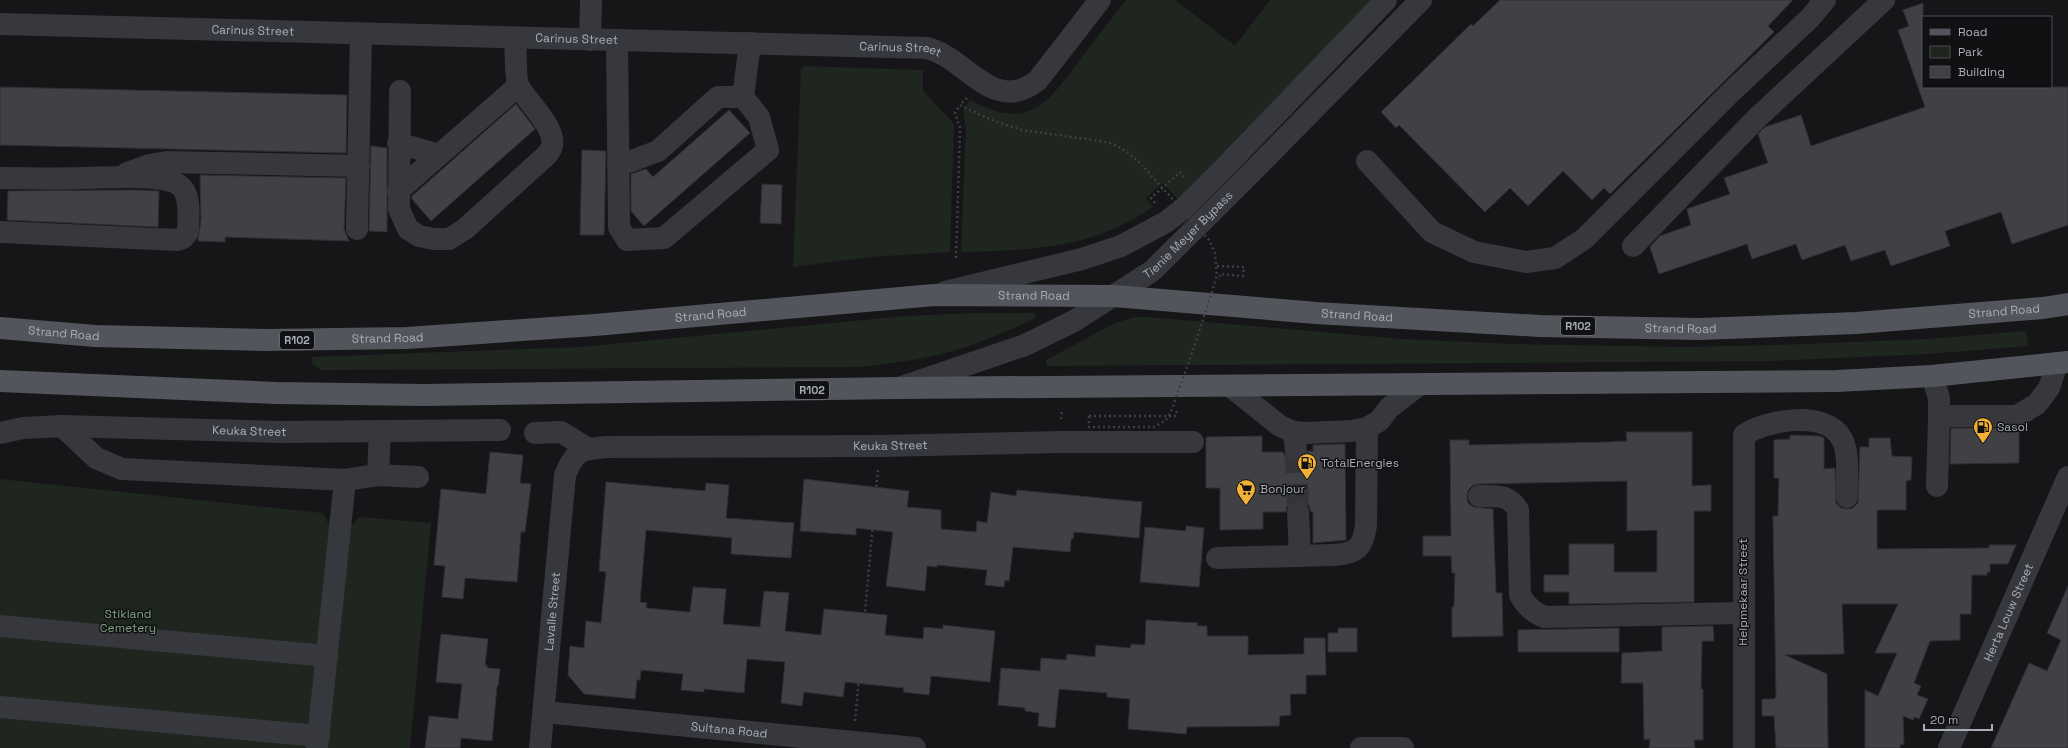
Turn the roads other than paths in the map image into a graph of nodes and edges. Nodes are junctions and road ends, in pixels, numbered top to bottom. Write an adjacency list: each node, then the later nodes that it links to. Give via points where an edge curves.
1 (592, 0): 10 (street)
2 (1100, 0): 12 (street, Carinus Street, via 1038,80 1014,92 993,89 945,55 927,48)
3 (1386, 0): 27 (street, Tienie Meyer Bypass, via 1232,160 1183,209 1166,222 1122,246 1089,257)
4 (1421, 0): 28 (street, Tienie Meyer Bypass, via 1152,271)
5 (1825, 0): 18 (street, via 1810,18 1730,93 1584,239 1555,258 1526,262 1488,255 1474,252 1432,232)
6 (1884, 0): 26 (street, via 1757,118)
7 (0, 24): 8 (street, Carinus Street)
8 (361, 34): 9 (street, Carinus Street); 19 (street)
9 (515, 38): 10 (street, Carinus Street); 13 (street)
10 (590, 40): 11 (street, Carinus Street)
11 (617, 40): 12 (street, Carinus Street); 20 (street)
12 (750, 44): 15 (street)
13 (518, 86): 17 (street); 23 (street, via 545,123 553,144 550,152 466,229 449,239 419,236 408,229 403,219 399,210)
14 (400, 91): 16 (street)
15 (743, 97): 20 (street, via 718,97 658,151); 20 (street, via 759,117 768,150 664,238 628,240 619,227)
16 (398, 143): 17 (street); 23 (street)
17 (439, 155): 23 (street)
18 (1367, 161)
19 (359, 166): 21 (street, via 168,162 149,165); 24 (street)
20 (618, 166)
21 (120, 176): 22 (street); 25 (street, via 167,181 179,185 186,193 188,202 187,235 177,240 166,240)
22 (0, 178)
23 (398, 191)
24 (357, 229)
25 (0, 232)
26 (1633, 246)
27 (934, 295): 28 (main road, Strand Road / R102); 30 (main road, Strand Road / R102, via 594,325 407,338 266,340 95,336)
28 (1114, 296): 29 (main road, Strand Road / R102, via 1316,314 1540,326 1699,328 1856,323); 36 (street, Tienie Meyer Bypass, via 1074,321 1026,345)
29 (2068, 304)
30 (0, 328)
31 (2062, 363): 32 (main road, R102); 37 (street, via 2037,404 2017,416)
32 (1932, 376): 34 (main road, R102, via 1821,381); 37 (street, via 1939,398)
33 (0, 381): 36 (main road, R102, via 276,393 416,395)
34 (1419, 385): 35 (main road, R102); 39 (street, via 1389,408 1379,421)
35 (1231, 387): 36 (main road, R102); 39 (street, via 1280,426 1295,442 1306,433 1344,432)
36 (898, 388)
37 (1939, 416): 50 (street)
38 (62, 426): 41 (street, Keuka Street, via 281,432); 43 (street, Keuka Street, via 23,428); 49 (street, via 96,458 122,469)
39 (1367, 428): 54 (street, via 1364,539 1354,551 1346,554)
40 (500, 430): 41 (street, Keuka Street)
41 (380, 431): 46 (street)
42 (535, 432): 45 (street, via 561,432)
43 (0, 433)
44 (1193, 442): 45 (street, Keuka Street)
45 (587, 448): 60 (street, Lavalle Street, via 574,457 565,475)
46 (378, 475): 47 (street); 49 (street)
47 (418, 477)
48 (2068, 477): 68 (street, Herta Louw Street)
49 (345, 480): 58 (street)
50 (1937, 486)
51 (1479, 496): 56 (street, via 1502,496 1518,510 1520,595 1524,603 1538,614 1545,617)
52 (1847, 497): 56 (street, Helpmekaar Street, via 1844,447 1839,434 1829,427 1818,422 1792,421 1765,424 1744,435)
53 (1298, 512): 54 (street)
54 (1300, 556): 55 (street)
55 (1217, 558)
56 (1743, 612): 67 (street, Helpmekaar Street)
57 (0, 626): 58 (street)
58 (327, 656): 62 (street)
59 (0, 707): 62 (street)
60 (544, 712): 61 (street, Sultana Road); 63 (street, Lavalle Street)
61 (846, 739): 64 (street, Sultana Road)
62 (318, 742)
63 (540, 748)
64 (915, 748)
65 (1361, 748): 66 (street)
66 (1403, 748)
67 (1744, 748)
68 (1949, 748)

